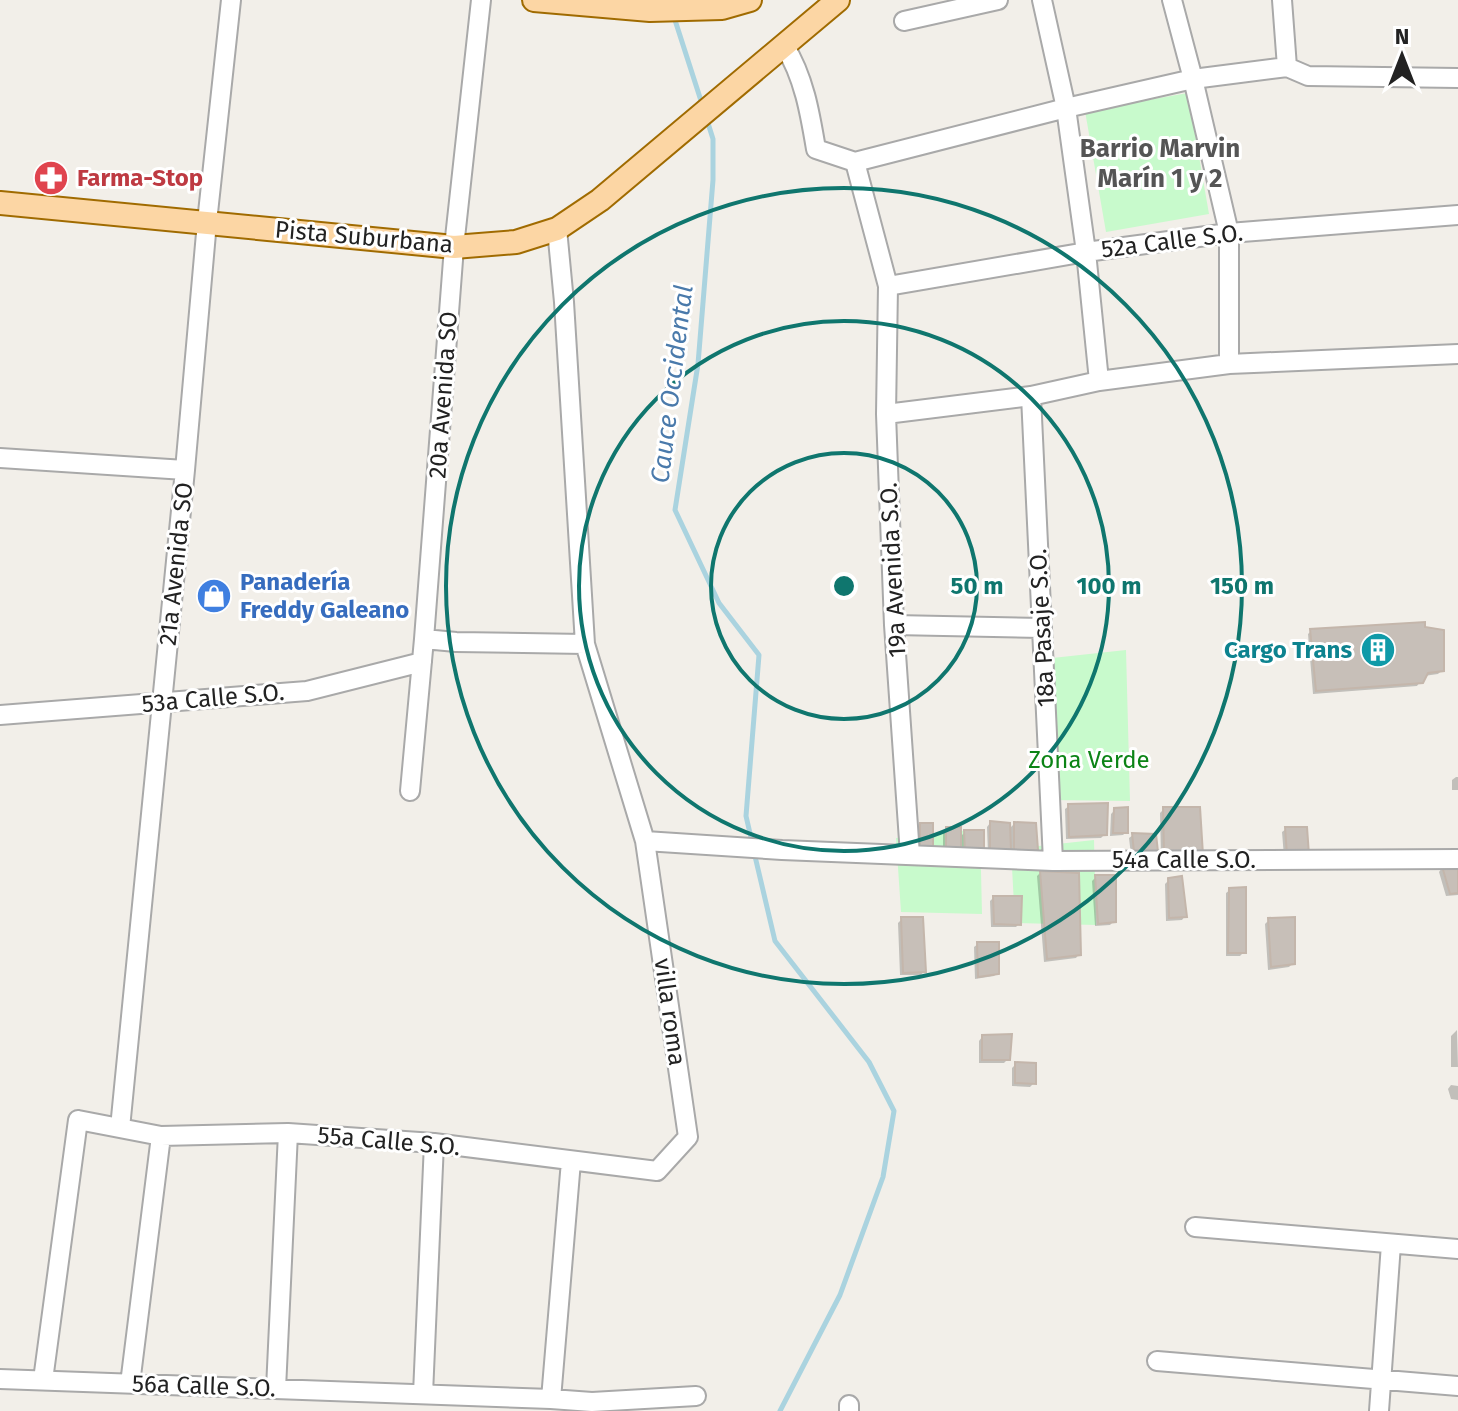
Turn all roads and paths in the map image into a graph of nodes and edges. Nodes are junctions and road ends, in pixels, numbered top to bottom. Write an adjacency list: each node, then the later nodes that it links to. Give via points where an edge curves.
1 (231, 0): 19 (street, 21a Avenida SO)
2 (481, 0): 22 (street, 20a Avenida SO)
3 (534, 0): 4 (main road, via 650,10 722,8)
4 (750, 0)
5 (838, 0): 11 (main road, Pista Suburbana)
6 (998, 0): 10 (street)
7 (1042, 0): 15 (street)
8 (1172, 0): 14 (street)
9 (1282, 0): 12 (street)
10 (904, 21)
11 (784, 45): 16 (street, via 800,76 816,149); 20 (main road, Pista Suburbana, via 600,200)
12 (1287, 67): 13 (street, via 1308,76); 14 (street)
13 (1458, 78)
14 (1193, 79): 15 (street); 21 (street)
15 (1066, 108): 16 (street); 23 (street)
16 (855, 162): 24 (street, 19a Avenida S.O.)
17 (0, 203): 19 (main road, Pista Suburbana)
18 (1458, 215): 21 (street, 52a Calle S.O.)
19 (207, 222): 22 (main road, Pista Suburbana); 31 (street, 21a Avenida SO)
20 (557, 229): 22 (main road, Pista Suburbana, via 516,242); 35 (street, villa roma)
21 (1229, 233): 23 (street, 52a Calle S.O.); 26 (street)
22 (454, 247): 34 (street, 20a Avenida SO)
23 (1086, 252): 24 (street, 52a Calle S.O.); 27 (street)
24 (888, 286): 29 (street, 19a Avenida S.O.)
25 (1458, 354): 26 (street)
26 (1229, 364): 27 (street)
27 (1099, 381): 28 (street)
28 (1031, 396): 29 (street); 33 (street, 18a Pasaje S.O.)
29 (886, 414): 32 (street, 19a Avenida S.O.)
30 (0, 458): 31 (street)
31 (185, 470): 37 (street, 21a Avenida SO)
32 (894, 625): 33 (street); 41 (street, 19a Avenida S.O.)
33 (1041, 628): 43 (street, 18a Pasaje S.O.)
34 (424, 639): 35 (street); 36 (street, 20a Avenida SO)
35 (585, 644): 40 (street, villa roma)
36 (422, 662): 37 (street, 53a Calle S.O., via 307,691); 39 (street, 20a Avenida SO)
37 (162, 703): 38 (street, 53a Calle S.O.); 44 (street, 21a Avenida SO)
38 (0, 715)
39 (410, 791)
40 (645, 841): 41 (street); 49 (street, villa roma, via 688,1137)
41 (910, 855): 43 (street, 54a Calle S.O.)
42 (1458, 859): 43 (street, 54a Calle S.O.)
43 (1053, 861)
44 (120, 1128): 46 (street, 55a Calle S.O.); 55 (street, 55a Calle S.O., via 78,1120)
45 (288, 1133): 46 (street, 55a Calle S.O.); 47 (street, 55a Calle S.O.); 59 (street)
46 (161, 1136): 57 (street)
47 (434, 1143): 48 (street, 55a Calle S.O.); 60 (street)
48 (571, 1161): 49 (street, 55a Calle S.O.); 62 (street)
49 (657, 1171)
50 (1195, 1227): 51 (street)
51 (1391, 1244): 52 (street); 56 (street)
52 (1458, 1249)
53 (1157, 1361): 56 (street)
54 (0, 1379): 55 (street, 56a Calle S.O.)
55 (43, 1380): 57 (street, 56a Calle S.O.)
56 (1380, 1381): 58 (street); 64 (street)
57 (130, 1384): 59 (street, 56a Calle S.O.)
58 (1458, 1386)
59 (276, 1389): 60 (street, 56a Calle S.O.)
60 (423, 1394): 62 (street, 56a Calle S.O.)
61 (696, 1396): 63 (street, 56a Calle S.O.)
62 (551, 1399): 63 (street, 56a Calle S.O.)
63 (592, 1406)
64 (1379, 1411)

